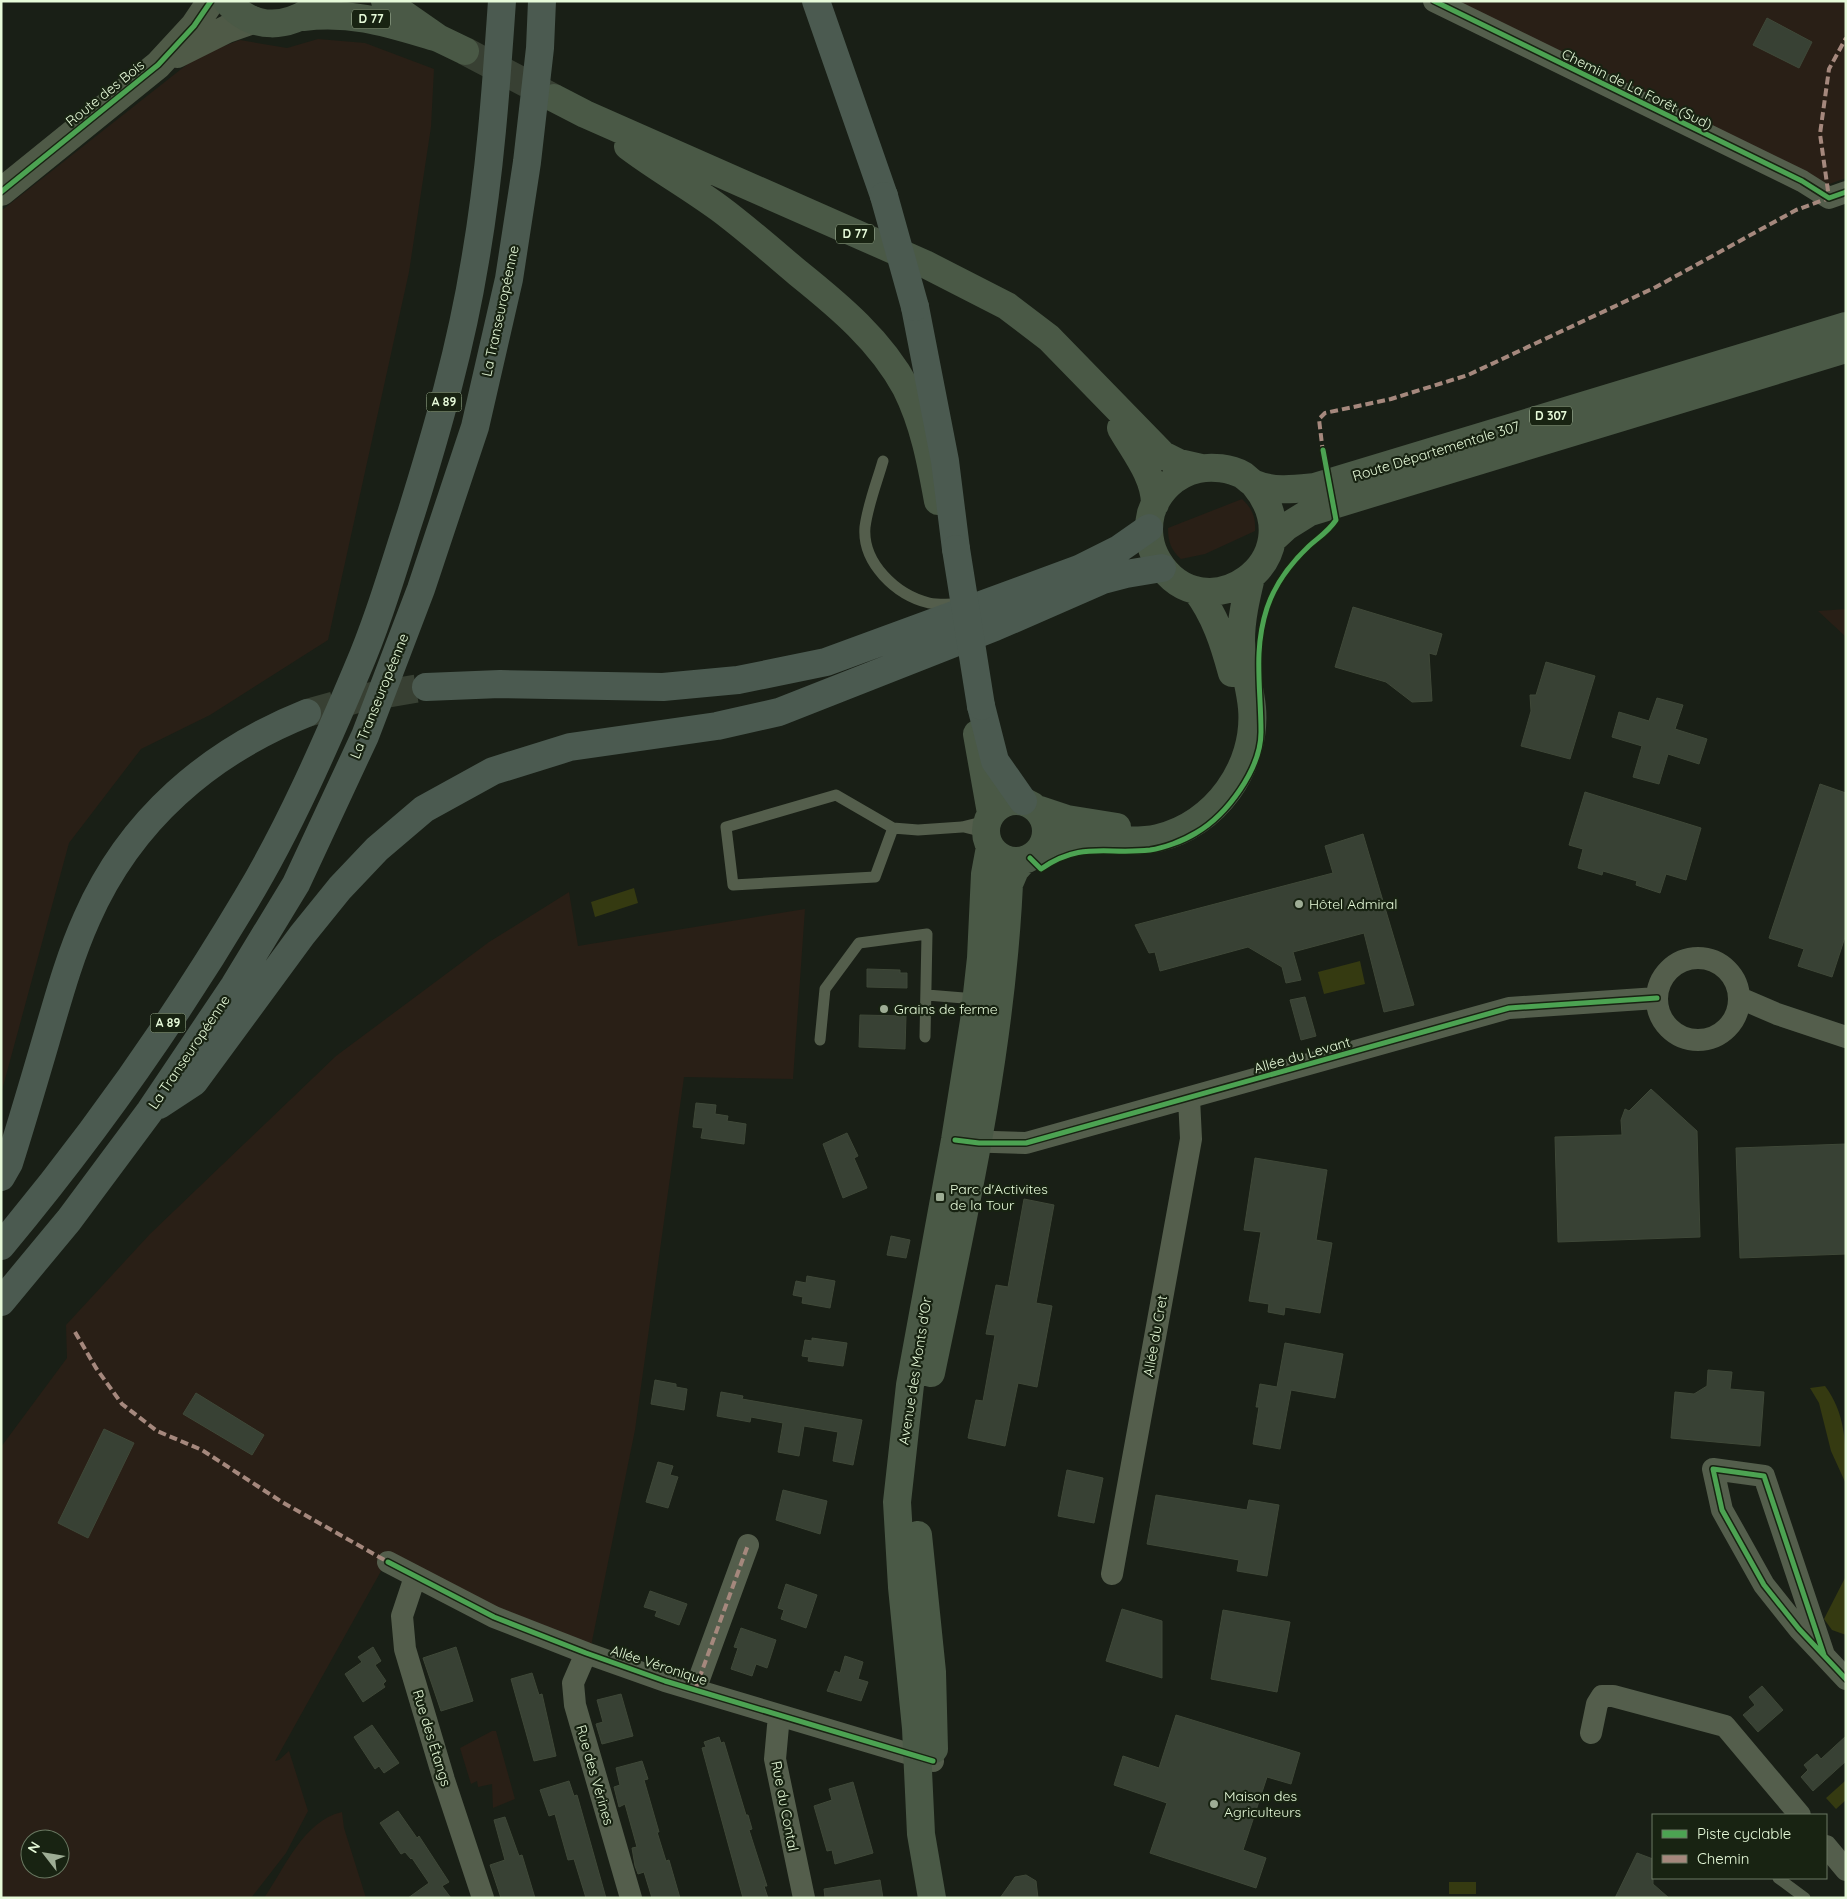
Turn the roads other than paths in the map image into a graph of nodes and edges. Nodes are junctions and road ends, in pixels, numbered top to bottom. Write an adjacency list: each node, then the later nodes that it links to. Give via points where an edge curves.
1 (211, 1): 12 (street, Route des Bois, via 194,26)
2 (227, 1): 9 (main road)
3 (385, 1): 10 (main road, D 77)
4 (502, 1): 48 (highway, A 89, via 493,130 475,262 455,362 430,455 358,667 307,782 238,912 119,1097)
5 (542, 1): 45 (highway, La Transeuropéenne / A 89, via 527,162 509,279 475,427 421,588 365,736 296,884 234,986)
6 (816, 1): 25 (highway, bridge, via 884,196 915,307 946,461)
7 (1434, 1): 16 (street, Chemin de La Forêt (Sud), via 1802,181)
8 (313, 9): 9 (main road, via 278,24); 10 (main road, D 77)
9 (252, 20): 12 (street, Route des Bois, via 211,36)
10 (438, 38): 11 (main road, D 77)
11 (465, 51)
12 (158, 65): 15 (street, Route des Bois)
13 (554, 98): 14 (main road, D 77)
14 (585, 114): 19 (main road, D 77, via 986,294 1049,338); 25 (main road, via 639,155 719,208 865,331 906,388 920,420)
15 (1, 192)
16 (1838, 195)
17 (1846, 326): 22 (main road, Route Départementale 307 / D 307, via 1349,478 1315,487 1282,490)
18 (1846, 349): 24 (main road, Route Départementale 307 / D 307, via 1310,512)
19 (1101, 392): 21 (main road, D 77, via 1163,455); 23 (main road, D 77, via 1135,449 1152,486)
20 (884, 461): 29 (lane, via 865,529 870,557 888,581 906,594 930,603)
21 (1201, 468): 22 (main road, via 1230,470); 23 (main road, via 1169,484)
22 (1254, 484): 24 (main road, via 1270,509)
23 (1152, 516): 26 (main road, via 1152,549); 29 (highway, via 1119,549 1079,569)
24 (1273, 539): 27 (main road, via 1261,566)
25 (951, 550): 31 (highway, bridge)
26 (1162, 568): 28 (main road, via 1177,582); 45 (highway, via 1103,580 996,627 779,712 717,726 570,746 493,771 424,809 376,849 302,935 194,1082)
27 (1251, 577): 28 (main road, via 1225,590); 36 (main road, via 1241,641 1252,709 1251,736 1246,756 1218,805 1181,831 1157,838 1129,842 1097,840)
28 (1196, 590): 33 (main road, via 1207,604 1224,641 1234,681 1237,718 1232,753 1221,776 1205,796 1183,813 1159,823 1134,827 1088,824)
29 (978, 604): 30 (highway, via 826,662 738,680 663,687 500,684)
30 (426, 687)
31 (976, 707): 33 (highway, via 995,761); 35 (main road, Avenue des Monts d'Or, via 981,751)
32 (307, 712): 47 (highway, via 271,727 225,753 188,782 131,843 111,873 87,918 67,970 9,1163)
33 (1030, 805): 35 (main road, via 1009,801 996,808); 36 (main road, via 1046,823 1047,832)
34 (893, 828): 34 (lane, via 836,795 726,827 733,884 875,877); 35 (lane)
35 (983, 831): 36 (main road, via 1004,859); 40 (main road, Avenue des Monts d'Or)
36 (1032, 855): 40 (main road, Avenue des Monts d'Or, via 1015,870 1009,884)
37 (927, 995): 40 (lane); 41 (lane); 43 (lane, via 927,934 859,943 825,989)
38 (1657, 998): 39 (street, via 1659,985 1670,969 1686,959 1699,957 1711,959 1727,970 1738,985); 39 (street, via 1658,1011 1664,1023 1685,1039 1698,1041 1712,1039 1732,1023); 44 (street, Allée du Levant, via 1509,1008)
39 (1740, 998): 42 (street)
40 (989, 999): 46 (main road, Avenue des Monts d'Or)
41 (925, 1037)
42 (1846, 1037)
43 (820, 1040)
44 (1189, 1098): 46 (street, Allée du Levant, via 1026,1143); 52 (street, Allée du Cret, via 1190,1139)
45 (150, 1111): 49 (highway, La Transeuropéenne / A 89, via 69,1220)
46 (967, 1142): 60 (main road, Avenue des Monts d'Or, via 910,1385 897,1502 902,1588)
47 (1, 1177)
48 (1, 1246)
49 (1, 1302)
50 (748, 1545): 57 (street)
51 (388, 1562): 53 (street, Allée Véronique)
52 (1112, 1574)
53 (415, 1577): 54 (street, Allée Véronique, via 494,1617); 65 (street, Rue des Étangs, via 402,1616 405,1649)
54 (586, 1653): 57 (street, Allée Véronique); 66 (street, Rue des Vérines, via 573,1683 575,1705)
55 (1824, 1655): 55 (street, via 1764,1585 1743,1550 1722,1510 1713,1469 1764,1476); 56 (street)
56 (1846, 1679)
57 (695, 1690): 58 (street, Allée Véronique)
58 (779, 1714): 60 (street, Allée Véronique); 67 (street, Rue du Contal, via 775,1758)
59 (1591, 1732): 61 (street, via 1602,1696 1613,1696 1725,1726)
60 (925, 1758): 68 (main road, Avenue des Monts d'Or, via 921,1834); 69 (main road, Avenue des Monts d'Or)
61 (1799, 1814)
62 (1827, 1847): 63 (street)
63 (1846, 1870)
64 (1779, 1879): 70 (lane)
65 (483, 1898)
66 (631, 1898)
67 (804, 1898)
68 (932, 1898)
69 (938, 1898)
70 (1805, 1898)

